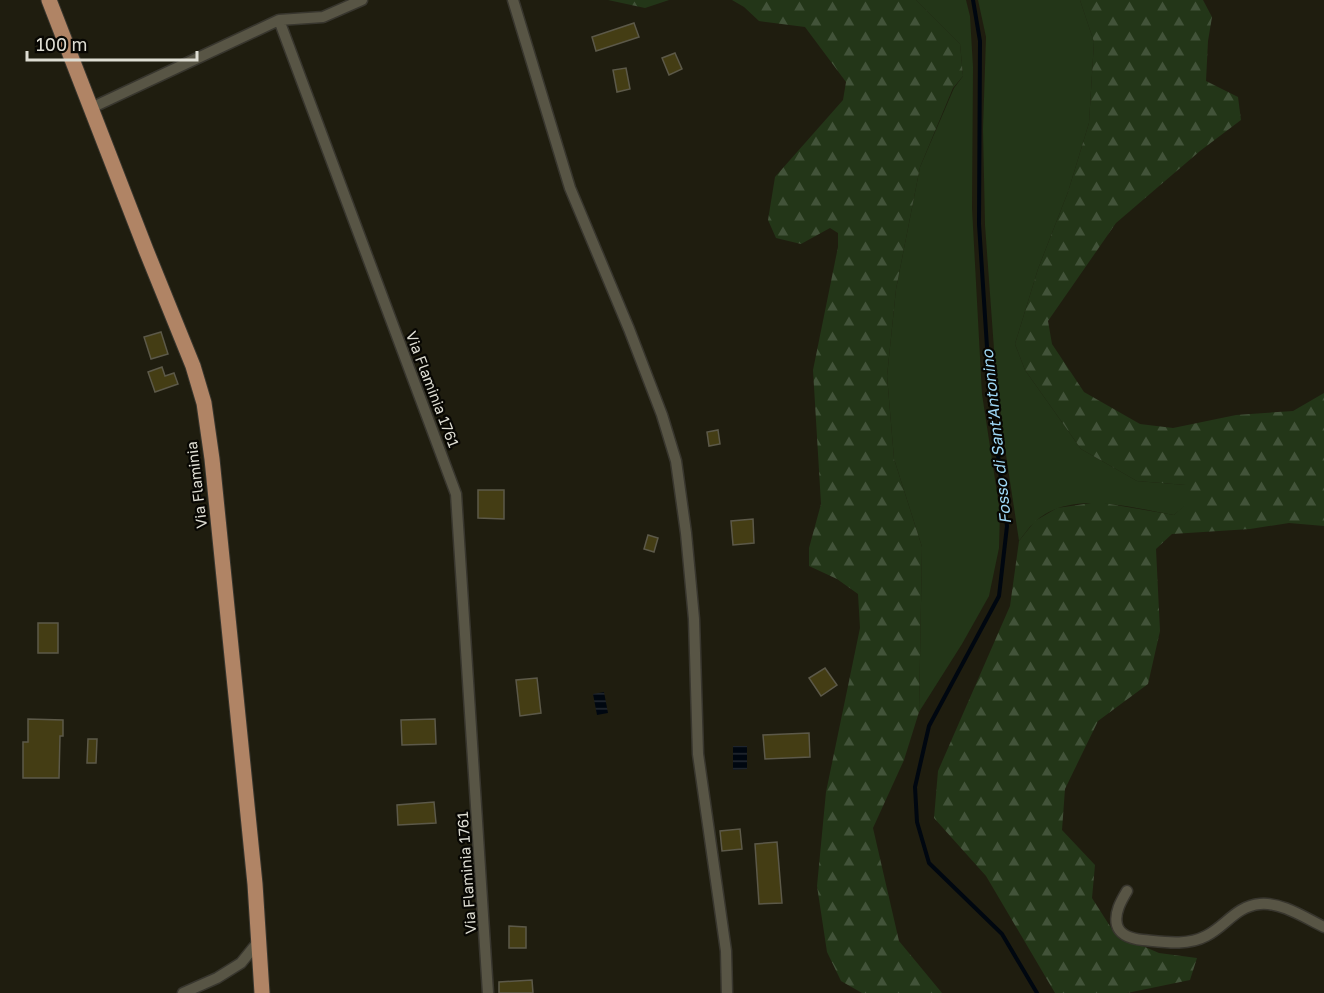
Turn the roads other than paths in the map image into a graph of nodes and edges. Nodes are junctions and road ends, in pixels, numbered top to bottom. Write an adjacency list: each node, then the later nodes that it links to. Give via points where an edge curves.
1 (49, 0): 5 (main road, Via Flaminia)
2 (362, 0): 4 (street, via 323,17)
3 (513, 0): 12 (street, via 570,189 629,329 675,461 694,619 698,754 726,951)
4 (279, 20): 5 (street); 11 (street, Via Flaminia 1761, via 456,494)
5 (91, 108): 8 (main road, Via Flaminia, via 204,403)
6 (1127, 891): 7 (street, via 1119,905 1117,924 1122,933 1139,940 1197,940 1241,909 1263,904 1281,906)
7 (1324, 927)
8 (258, 942): 9 (street, via 241,963); 10 (main road, Via Flaminia)
9 (183, 993)
10 (262, 993)
11 (488, 993)
12 (727, 993)

